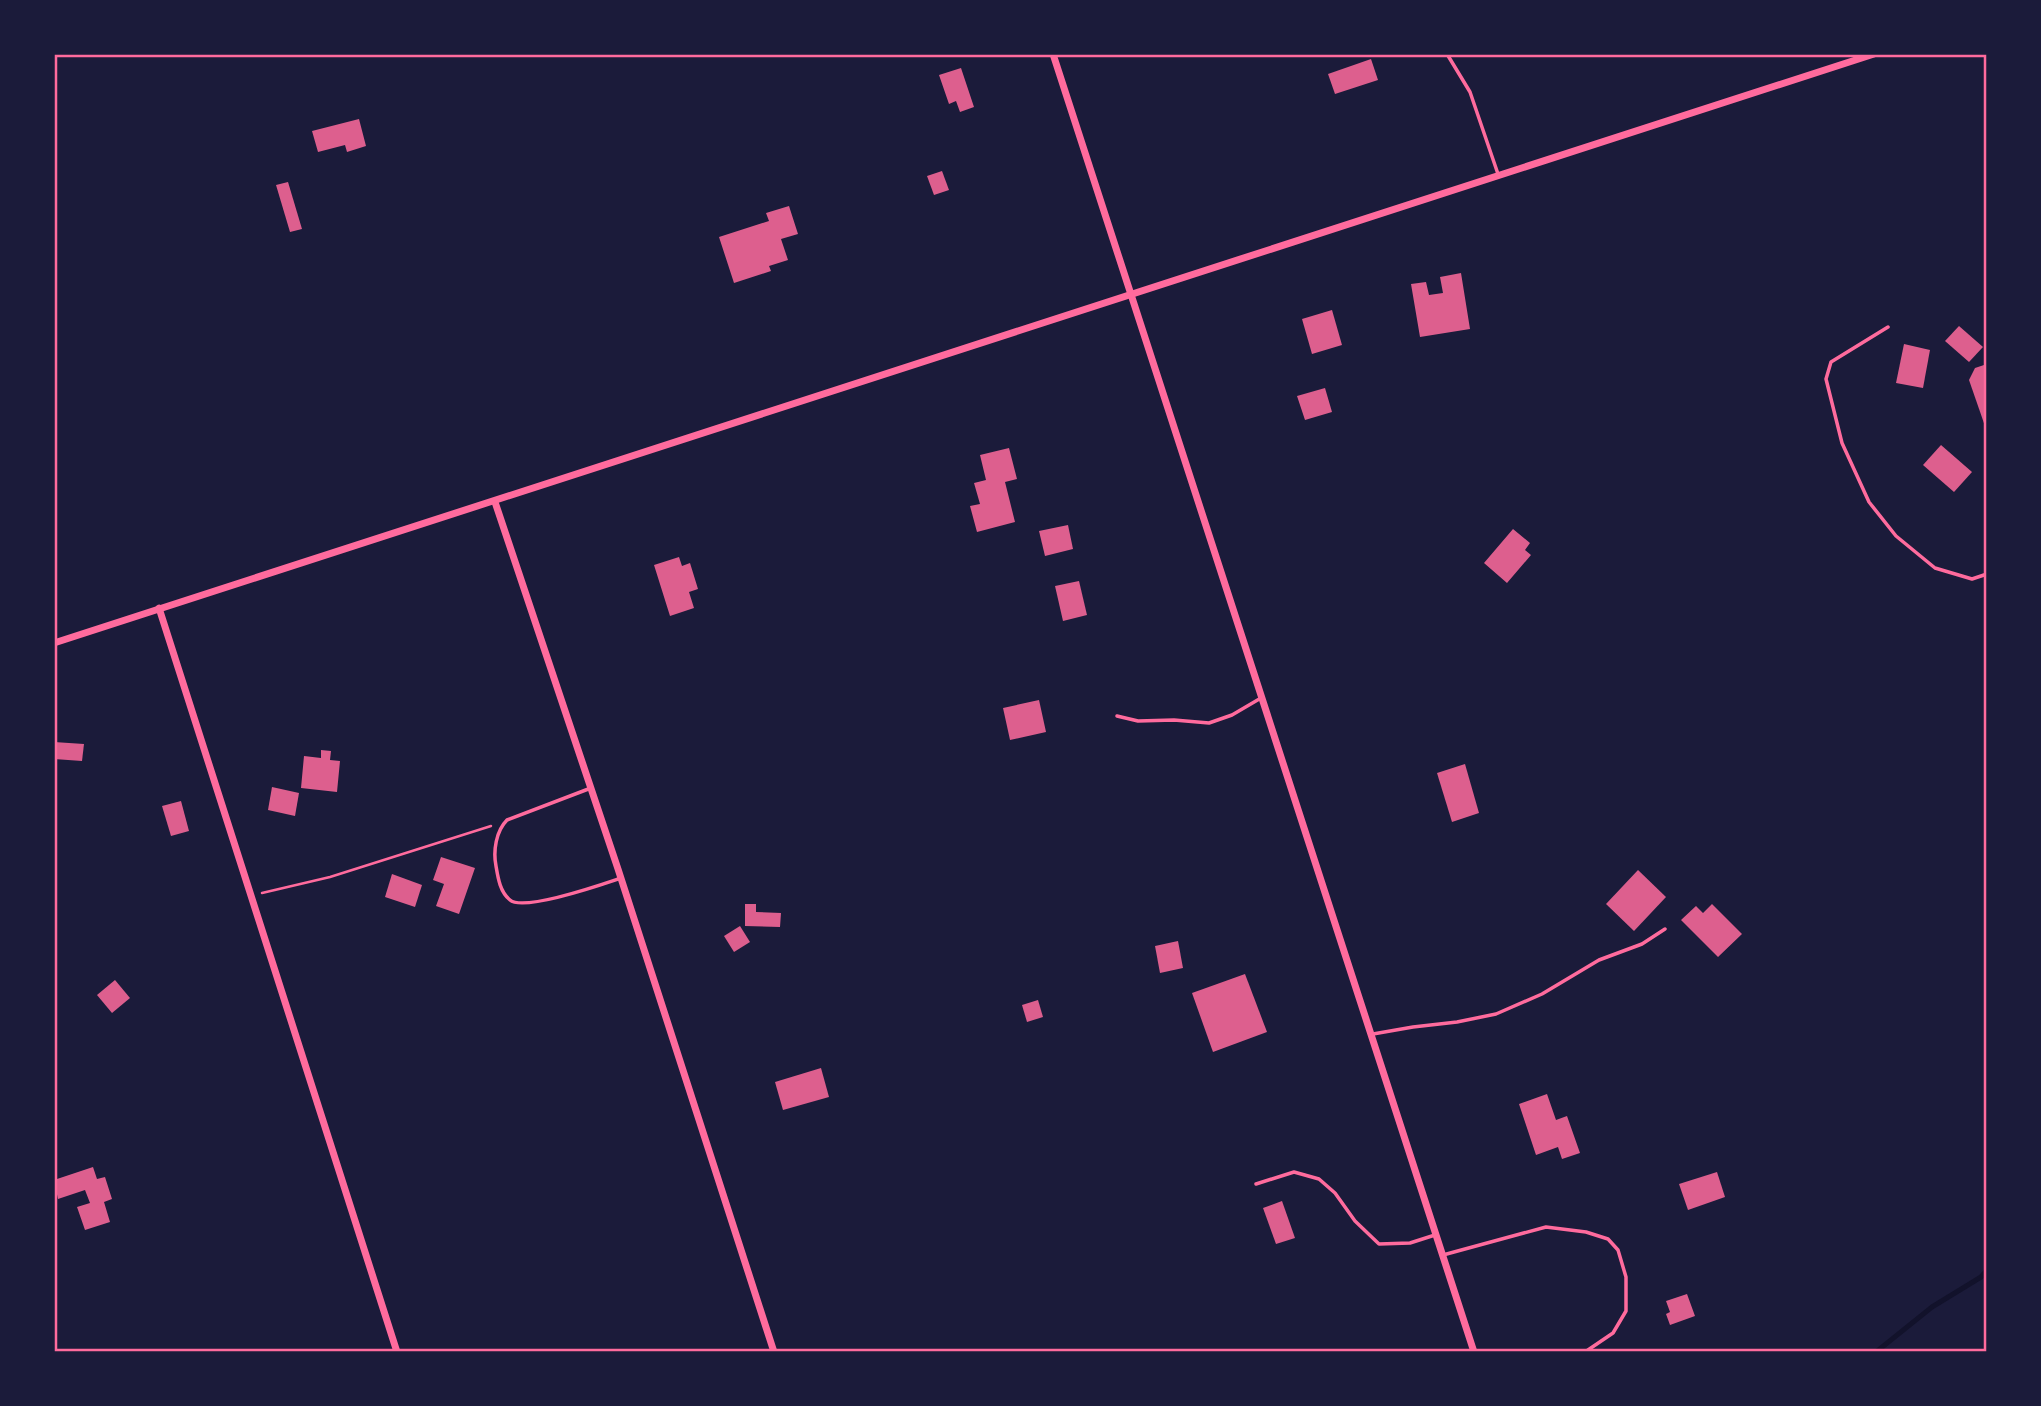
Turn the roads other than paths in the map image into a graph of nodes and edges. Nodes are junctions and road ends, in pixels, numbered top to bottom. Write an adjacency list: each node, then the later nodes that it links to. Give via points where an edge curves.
1 (1053, 54): 5 (street)
2 (1447, 54): 4 (lane, via 1470,92)
3 (1874, 54): 4 (street)
4 (1499, 175): 5 (street)
5 (1132, 294): 7 (street); 11 (street)
6 (1888, 327): 8 (lane, via 1831,362 1826,379 1842,443 1869,502 1896,536 1935,568 1972,579)
7 (495, 502): 9 (street); 13 (street)
8 (1987, 574)
9 (159, 608): 10 (street); 20 (street)
10 (54, 643)
11 (1263, 696): 12 (lane, via 1209,723); 16 (street)
12 (1117, 716)
13 (591, 788): 14 (street); 14 (lane, via 507,820 494,854 499,884 510,900 531,904)
14 (621, 878): 21 (street)
15 (1665, 929): 16 (lane, via 1496,1014)
16 (1373, 1034): 18 (street)
17 (1256, 1184): 18 (lane, via 1294,1172 1319,1179 1379,1244 1410,1243)
18 (1437, 1235): 19 (street)
19 (1443, 1255): 22 (street); 23 (lane, via 1546,1227 1608,1239 1618,1250 1626,1277 1626,1311 1614,1333)
20 (397, 1352)
21 (774, 1352)
22 (1474, 1352)
23 (1585, 1352)

